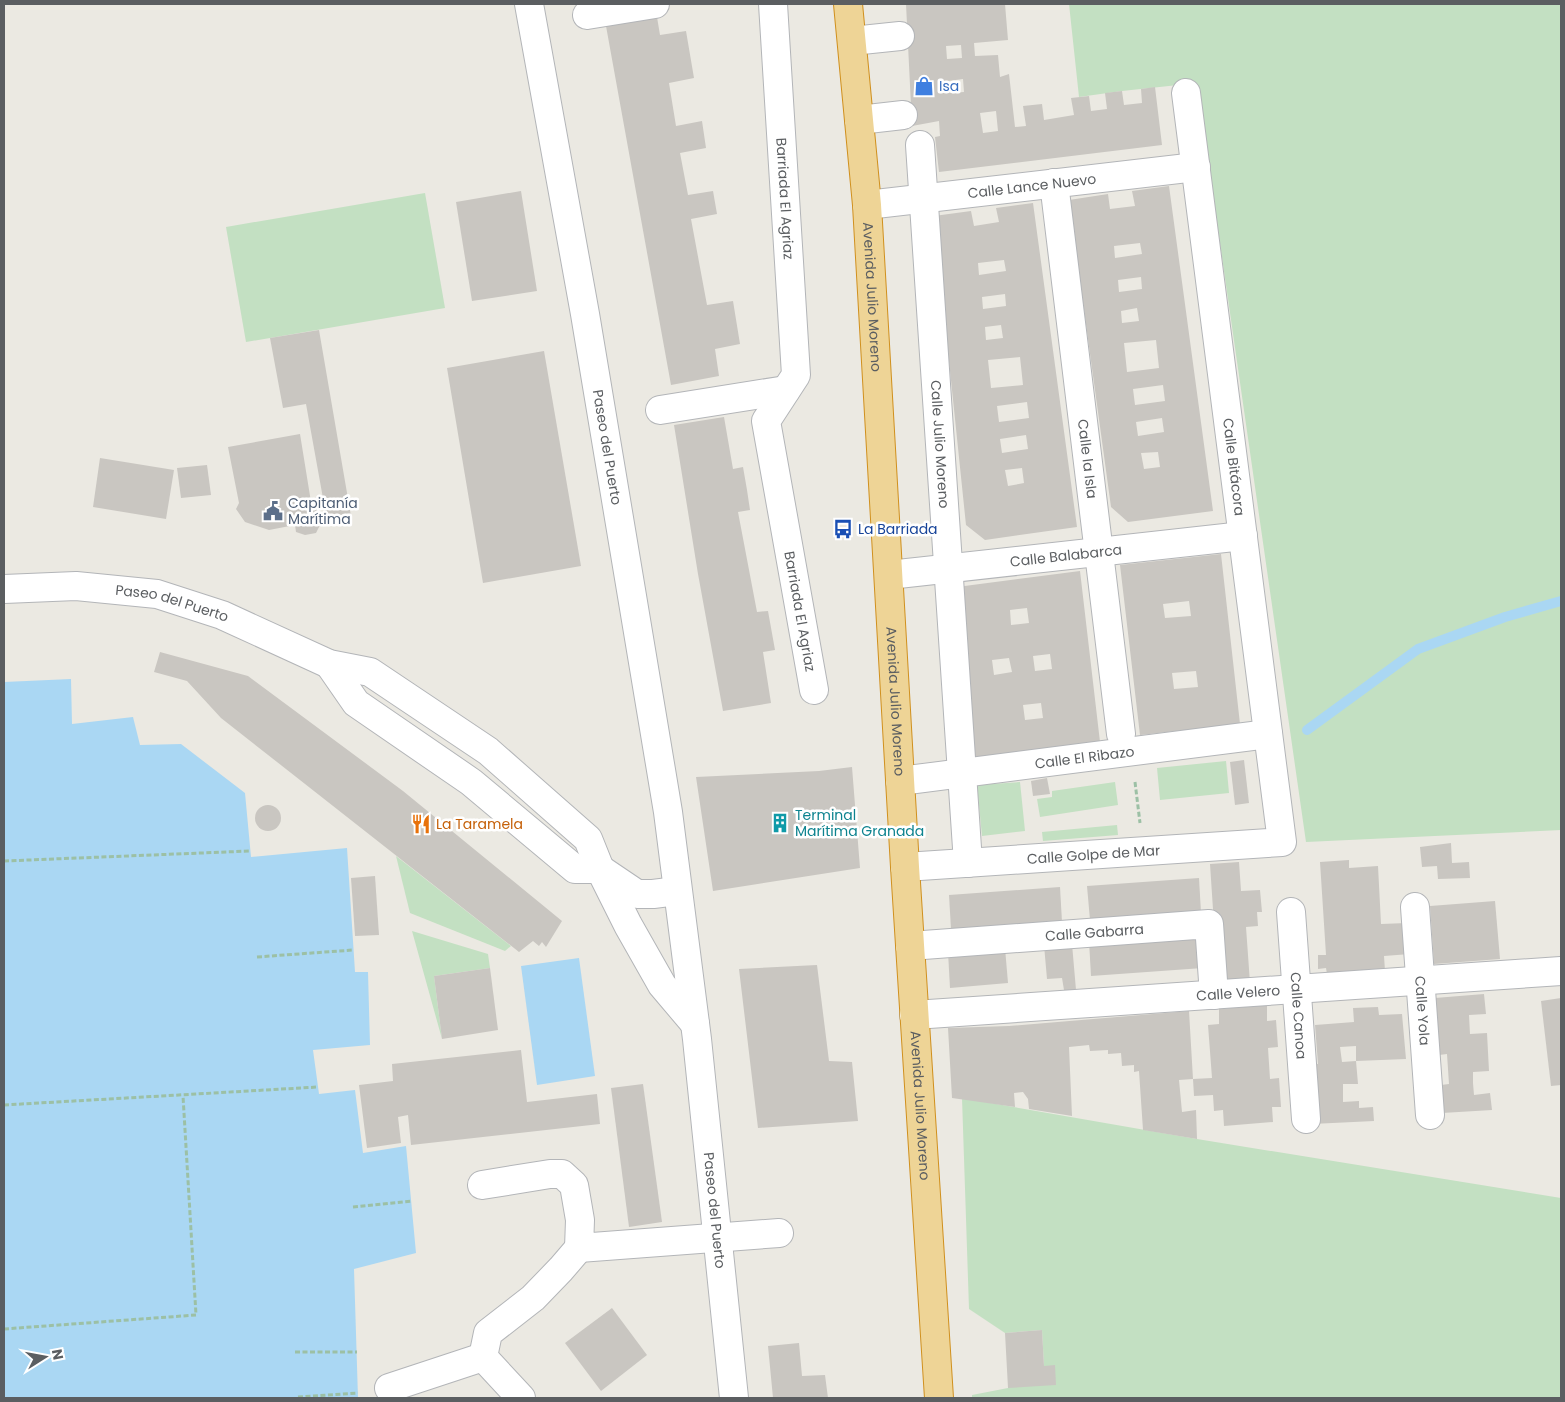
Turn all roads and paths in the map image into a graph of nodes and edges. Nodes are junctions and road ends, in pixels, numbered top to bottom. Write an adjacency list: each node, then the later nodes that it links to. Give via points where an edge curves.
1 (529, 4): 35 (street, Paseo del Puerto, via 585,314 668,812)
2 (655, 4): 5 (street)
3 (773, 4): 16 (street, Barriada El Agriaz, via 796,376)
4 (848, 4): 7 (highway, Avenida Julio Moreno)
5 (587, 15)
6 (900, 36): 7 (street)
7 (852, 42): 10 (highway, Avenida Julio Moreno)
8 (1186, 93): 12 (street, Calle Bitácora)
9 (903, 115): 10 (street)
10 (859, 120): 15 (highway, Avenida Julio Moreno)
11 (920, 145): 14 (street, Calle Julio Moreno)
12 (1196, 166): 13 (street, Calle Lance Nuevo); 18 (street, Calle Bitácora)
13 (1054, 183): 14 (street, Calle Lance Nuevo); 19 (street, Calle la Isla)
14 (924, 199): 15 (street, Calle Lance Nuevo); 20 (street, Calle Julio Moreno)
15 (867, 205): 21 (highway, Avenida Julio Moreno)
16 (786, 390): 17 (street); 23 (street, Barriada El Agriaz, via 766,421)
17 (660, 410)
18 (1243, 536): 19 (street, Calle Balabarca); 24 (street, Calle Bitácora)
19 (1099, 552): 20 (street, Calle Balabarca); 25 (street, Calle la Isla)
20 (948, 568): 21 (street, Calle Balabarca); 26 (street, Calle Julio Moreno)
21 (888, 574): 27 (highway, Avenida Julio Moreno)
22 (4, 589): 34 (street, Paseo del Puerto, via 76,586 157,594 222,615 329,664 370,672 488,751 588,838)
23 (814, 690)
24 (1268, 734): 25 (street, Calle El Ribazo); 28 (street, Calle Bitácora)
25 (1126, 743): 26 (street, Calle El Ribazo); 29 (path)
26 (961, 773): 27 (street, Calle El Ribazo); 32 (street, Calle Julio Moreno)
27 (900, 781): 33 (highway, Avenida Julio Moreno)
28 (1282, 842): 29 (street, Calle Golpe de Mar)
29 (1143, 850): 32 (street, Calle Golpe de Mar)
30 (250, 851): 31 (path)
31 (4, 861)
32 (968, 863): 33 (street, Calle Golpe de Mar)
33 (905, 867): 38 (highway, Avenida Julio Moreno)
34 (600, 869): 35 (street, via 637,894); 46 (street, Paseo del Puerto, via 662,985)
35 (677, 891): 46 (street, Paseo del Puerto)
36 (1415, 907): 42 (street, Calle Yola)
37 (1291, 912): 43 (street, Calle Canoa)
38 (910, 946): 44 (street, Calle Gabarra, via 1209,924); 45 (highway, Avenida Julio Moreno)
39 (353, 950): 40 (path)
40 (257, 957)
41 (1561, 971): 42 (street, Calle Velero)
42 (1420, 981): 43 (street, Calle Velero); 50 (street, Calle Yola)
43 (1296, 989): 44 (street, Calle Velero); 51 (street, Calle Canoa)
44 (1214, 995): 45 (street, Calle Velero)
45 (914, 1015): 67 (highway, Avenida Julio Moreno)
46 (695, 1024): 56 (street, Paseo del Puerto)
47 (318, 1087): 48 (path)
48 (183, 1096): 49 (path); 58 (path, via 196,1314)
49 (4, 1105)
50 (1430, 1115)
51 (1306, 1119)
52 (482, 1185): 57 (street, via 562,1174 574,1185 580,1220)
53 (412, 1201): 54 (path)
54 (353, 1207)
55 (779, 1233): 56 (street)
56 (718, 1238): 57 (street); 66 (street, Paseo del Puerto)
57 (579, 1248): 61 (street, via 533,1298 488,1332)
58 (4, 1328)
59 (295, 1352): 60 (path)
60 (357, 1352)
61 (483, 1357): 62 (street); 65 (street)
62 (389, 1388)
63 (358, 1393): 64 (path)
64 (298, 1397)
65 (521, 1398)
66 (734, 1398)
67 (940, 1398)

